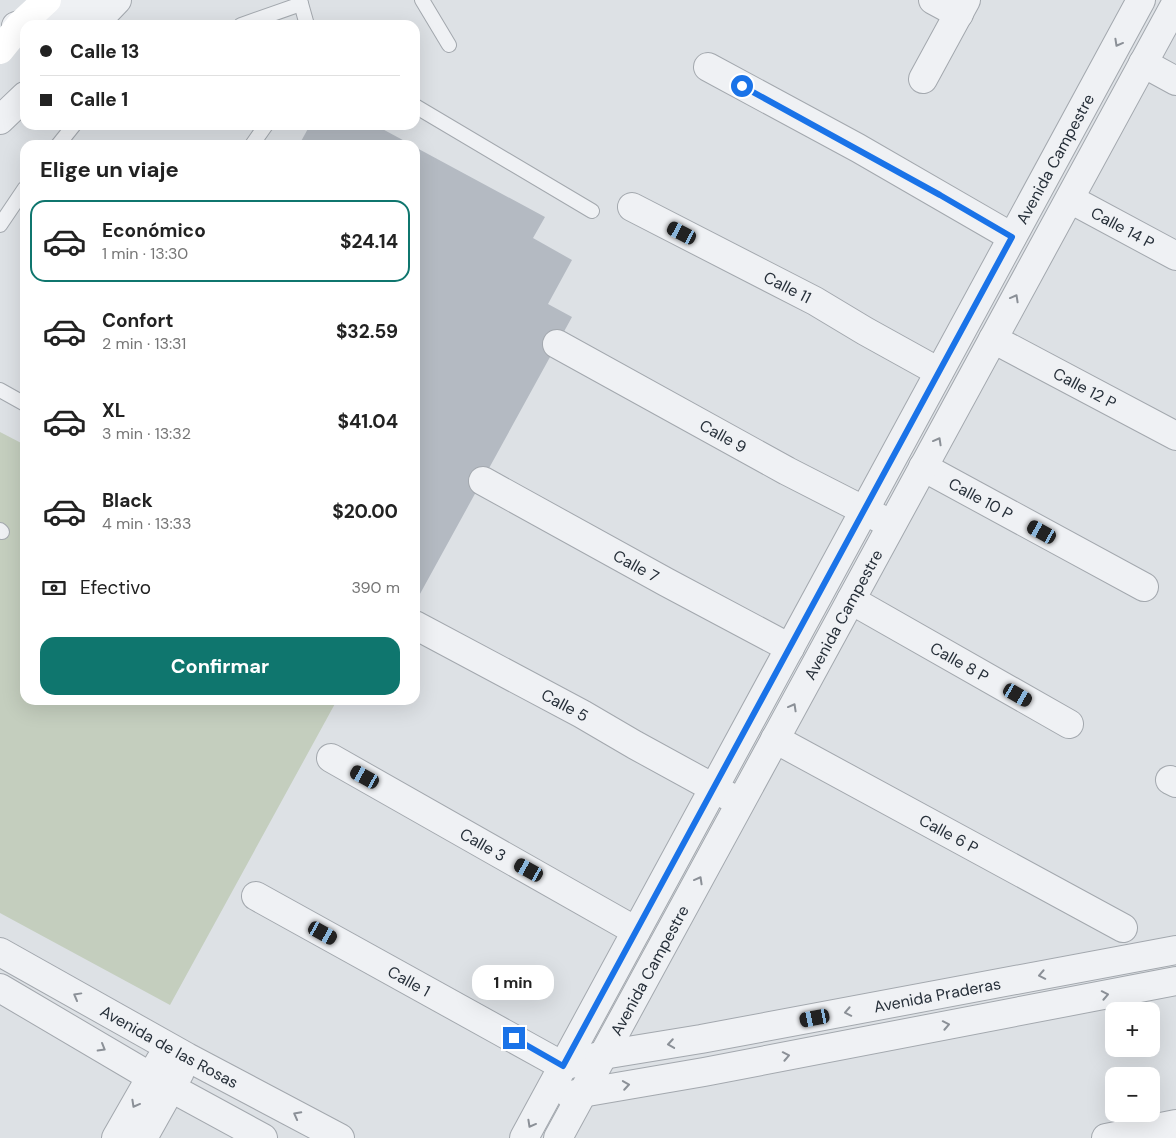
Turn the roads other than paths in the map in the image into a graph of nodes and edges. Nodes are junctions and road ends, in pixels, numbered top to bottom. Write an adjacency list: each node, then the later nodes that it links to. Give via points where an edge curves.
1 (47, 0): 11 (main road)
2 (97, 0): 12 (street)
3 (117, 0): 13 (street)
4 (422, 0): 17 (lane)
5 (933, 0): 9 (street)
6 (1141, 0): 21 (street, Avenida Campestre, one-way to 21)
7 (300, 2): 14 (lane); 15 (lane)
8 (1176, 3): 19 (street, Avenida Campestre)
9 (962, 7): 22 (street)
10 (20, 20): 16 (main road)
11 (21, 20)
12 (35, 20)
13 (98, 20)
14 (254, 20)
15 (305, 20)
16 (10, 28): 18 (main road)
17 (449, 45)
18 (0, 50)
19 (1143, 63): 23 (street); 24 (street, Avenida Campestre)
20 (708, 68): 35 (street, via 858,148)
21 (1100, 77): 24 (street, Avenida Campestre); 35 (street, Avenida Campestre)
22 (923, 79)
23 (1176, 81)
24 (1128, 90): 31 (street, Avenida Campestre)
25 (20, 101): 27 (street)
26 (420, 109): 33 (lane)
27 (0, 120)
28 (70, 130): 29 (lane)
29 (62, 140)
30 (20, 194): 34 (lane)
31 (1070, 199): 36 (street, Calle 14 P); 37 (street, Avenida Campestre, one-way to 31)
32 (632, 207): 39 (street, Calle 11, via 815,301)
33 (592, 211)
34 (2, 216)
35 (1012, 237): 39 (street, Avenida Campestre)
36 (1176, 256)
37 (993, 339): 42 (street, Calle 12 P); 43 (street, Avenida Campestre, one-way to 37)
38 (557, 344): 45 (street, Calle 9)
39 (939, 372): 45 (street, Avenida Campestre)
40 (0, 390): 41 (lane)
41 (20, 401)
42 (1176, 436)
43 (923, 467): 46 (street, Avenida Campestre); 47 (street, Calle 10 P)
44 (483, 480): 50 (street, Calle 7)
45 (864, 511): 46 (street, Calle 9); 50 (street, Avenida Campestre)
46 (892, 525): 48 (street, Avenida Campestre)
47 (1144, 587)
48 (851, 600): 51 (street, Calle 8 P); 52 (street, Avenida Campestre, one-way to 48)
49 (420, 629): 54 (street, Calle 5)
50 (790, 648): 54 (street, Avenida Campestre)
51 (1070, 724)
52 (775, 740): 55 (street, Avenida Campestre); 57 (street, Calle 6 P)
53 (331, 758): 58 (street, Calle 3)
54 (714, 787): 55 (street, Calle 5); 58 (street, Avenida Campestre)
55 (741, 803): 65 (street, Avenida Campestre, one-way to 55)
56 (256, 896): 66 (street, Calle 1)
57 (1123, 928)
58 (636, 931): 66 (street, Avenida Campestre)
59 (1176, 950): 63 (street, Avenida Praderas, one-way to 63)
60 (0, 952): 64 (street, Avenida de las Rosas, one-way to 60)
61 (1176, 981): 67 (street, Avenida Praderas, one-way to 61)
62 (0, 988): 68 (street, Avenida de las Rosas, one-way to 68)
63 (700, 1039): 65 (street, Avenida Praderas, one-way to 65); 67 (street)
64 (178, 1052): 68 (street); 75 (street, Avenida de las Rosas, one-way to 64)
65 (603, 1055): 66 (street, Avenida Praderas); 69 (street, Avenida Campestre)
66 (563, 1066): 70 (street, Avenida Campestre)
67 (704, 1072): 69 (street, Avenida Praderas, one-way to 67)
68 (161, 1082): 72 (street, one-way to 72); 73 (street); 74 (street, Avenida de las Rosas)
69 (583, 1092): 70 (street, Avenida Praderas); 77 (street, Avenida Campestre)
70 (544, 1101): 76 (street, Avenida Campestre, one-way to 76)
71 (1171, 1129): 78 (street)
72 (116, 1138)
73 (142, 1138)
74 (263, 1138)
75 (340, 1138)
76 (524, 1138)
77 (558, 1138)
78 (1106, 1138)

